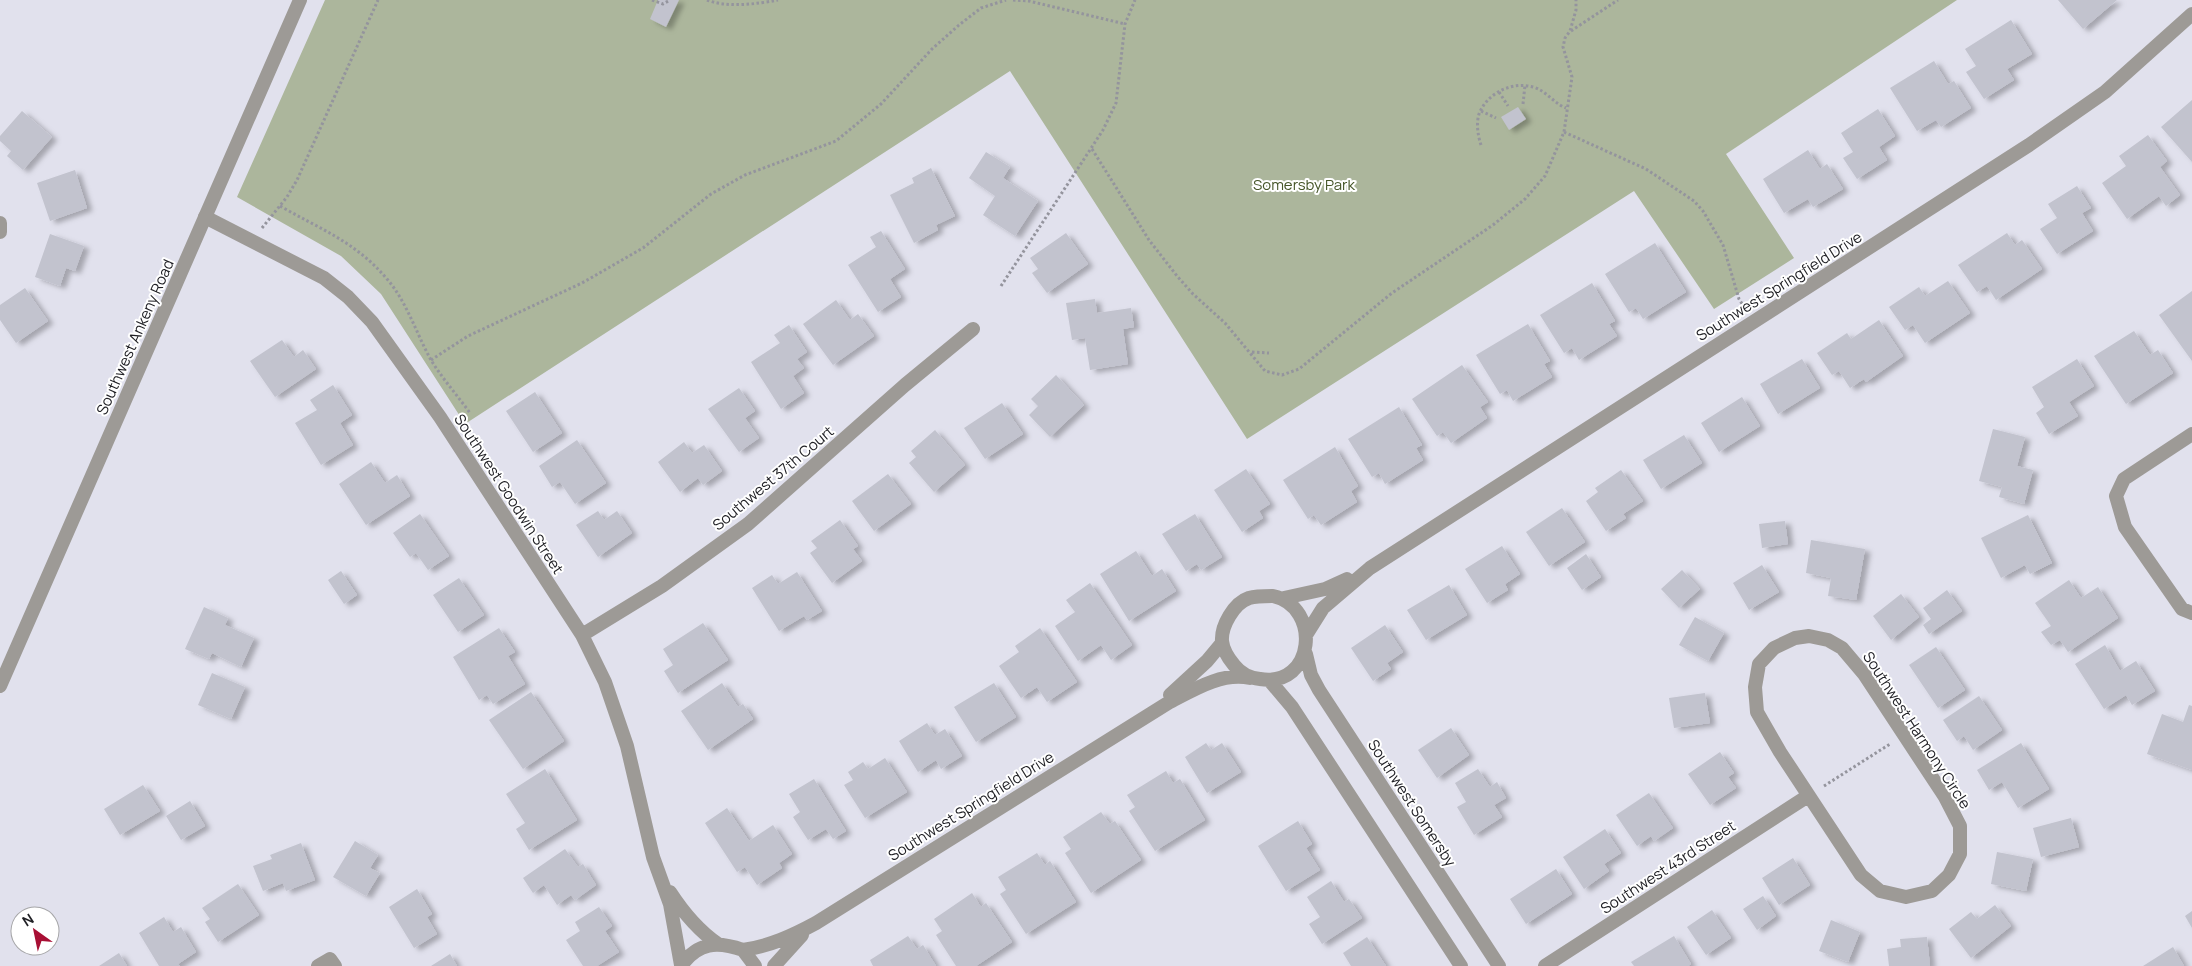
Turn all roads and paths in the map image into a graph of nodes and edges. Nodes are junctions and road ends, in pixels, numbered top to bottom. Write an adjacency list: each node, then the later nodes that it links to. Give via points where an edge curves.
1 (300, 0): 26 (street, Southwest Ankeny Road)
2 (378, 0): 25 (path, via 296,180)
3 (652, 0): 4 (path, via 662,4)
4 (670, 0)
5 (707, 0): 6 (path, via 732,4)
6 (778, 0)
7 (1006, 0): 35 (path, via 981,8 959,25 881,104 836,141 745,175 711,194 643,248 582,283 468,336)
8 (1014, 0): 13 (path)
9 (1135, 0): 13 (path)
10 (1576, 0): 14 (path)
11 (1618, 0): 14 (path)
12 (2192, 14): 31 (street, Southwest Springfield Drive, via 2105,92 2036,140)
13 (1125, 24): 24 (path, via 1116,103)
14 (1570, 31): 19 (path, via 1563,47 1572,77)
15 (1526, 85): 16 (path); 17 (path); 19 (path, via 1545,92)
16 (1499, 92): 18 (path); 20 (path)
17 (1523, 104)
18 (1508, 106)
19 (1566, 108): 22 (path)
20 (1481, 111): 21 (path); 23 (path, via 1477,125)
21 (1496, 118)
22 (1564, 132): 31 (path, via 1646,169 1694,201 1722,245 1739,299); 33 (path, via 1545,176 1525,199 1493,225 1392,293 1299,369 1282,375 1265,371)
23 (1480, 145)
24 (1092, 149): 30 (path); 33 (path, via 1149,240 1193,294)
25 (280, 206): 29 (path); 35 (path, via 341,238 388,279)
26 (205, 217): 29 (street, Southwest Goodwin Street); 47 (street, Southwest Ankeny Road)
27 (0, 223): 28 (street)
28 (0, 232)
29 (253, 240): 41 (street, Southwest Goodwin Street, via 324,278 372,322 440,418)
30 (1001, 286)
31 (1753, 321): 38 (street, Southwest Springfield Drive)
32 (973, 329): 41 (street, Southwest 37th Court, via 748,524 662,586)
33 (1251, 352): 34 (path)
34 (1268, 353)
35 (431, 360): 36 (path)
36 (470, 413)
37 (2192, 434): 40 (street, via 2124,479 2116,496 2126,527 2182,609)
38 (1370, 568): 39 (street, Southwest Springfield Drive, via 1325,589); 42 (street, Southwest Springfield Drive, via 1323,608)
39 (1284, 598): 42 (street, via 1300,616); 43 (street, via 1249,598 1227,619)
40 (2192, 613)
41 (582, 635): 51 (street, Southwest Goodwin Street, via 605,682 624,738)
42 (1306, 635): 44 (street)
43 (1222, 643): 45 (street, via 1229,659); 48 (street, Southwest Springfield Drive, via 1186,682)
44 (1306, 654): 46 (street, via 1290,673); 61 (street, Southwest Somersby, via 1319,690)
45 (1250, 678): 46 (street); 48 (street, Southwest Springfield Drive, via 1240,676 1212,682)
46 (1270, 681): 60 (street, via 1292,706)
47 (0, 686)
48 (1143, 716): 52 (street, Southwest Springfield Drive)
49 (1904, 736): 50 (path); 50 (street, Southwest Harmony Circle, via 1864,674 1842,648 1828,640 1809,636 1795,638 1774,648 1759,664 1755,687 1757,712); 50 (street, Southwest Harmony Circle, via 1945,797 1960,826 1960,854 1949,874 1932,891 1906,897 1880,891 1861,876)
50 (1808, 796): 62 (street, Southwest 43rd Street)
51 (662, 881): 53 (street, Southwest Goodwin Street, via 692,921); 57 (street, Southwest Goodwin Street, via 678,940)
52 (816, 923): 54 (street, Southwest Springfield Drive, via 771,944); 59 (street, Southwest Springfield Drive)
53 (718, 944): 54 (street); 57 (street, via 707,945 689,956)
54 (743, 950): 58 (street)
55 (333, 962): 56 (street)
56 (318, 966)
57 (681, 966)
58 (755, 966)
59 (774, 966)
60 (1461, 966)
61 (1499, 966)
62 (1545, 966)

